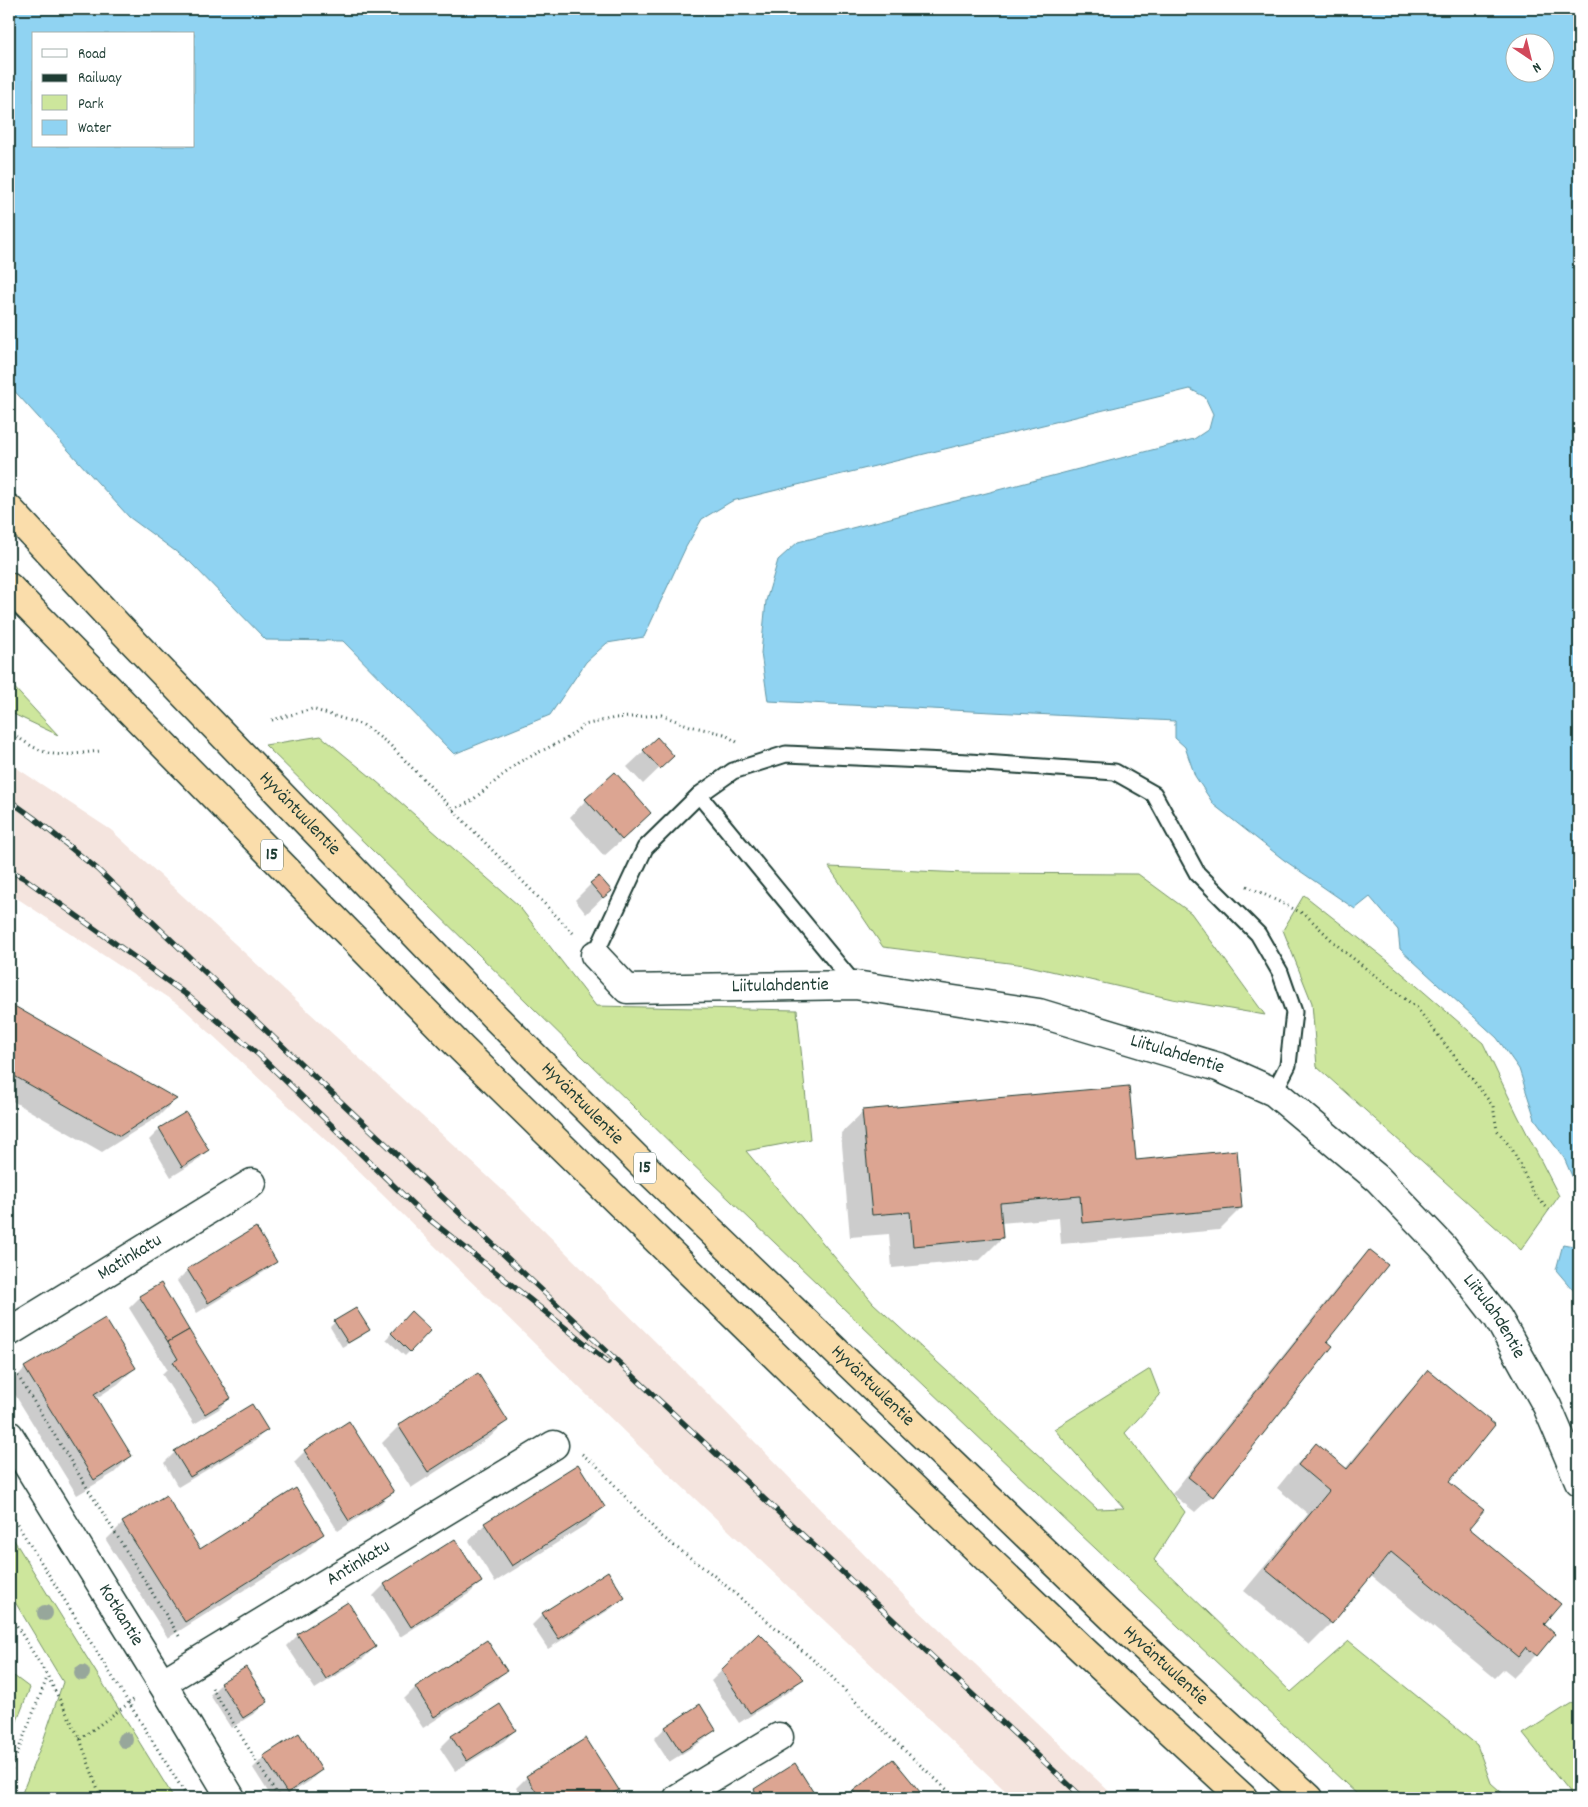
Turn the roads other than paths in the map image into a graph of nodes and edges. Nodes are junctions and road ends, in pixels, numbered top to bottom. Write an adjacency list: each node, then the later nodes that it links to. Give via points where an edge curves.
1 (9, 509): 19 (highway, Hyväntuulentie / 15, via 494,1016 652,1174 1102,1607)
2 (9, 587): 4 (highway, 15)
3 (9, 612): 4 (highway)
4 (82, 661): 18 (highway, 15, via 462,1049 772,1353)
5 (699, 794): 6 (lane, via 646,848); 7 (lane); 8 (lane, via 733,771 786,754 1115,772 1154,794 1197,873 1258,934 1280,972 1294,1012 1288,1065)
6 (595, 955): 7 (street, Liitulahdentie, via 627,989)
7 (855, 985): 8 (street, Liitulahdentie, via 1040,1012 1218,1067)
8 (1274, 1092): 13 (street, Liitulahdentie, via 1378,1179 1443,1247 1498,1318 1547,1406)
9 (252, 1183): 10 (street, Matinkatu)
10 (9, 1332)
11 (9, 1435): 14 (street, Kotkantie)
12 (554, 1445): 14 (street, Antinkatu)
13 (1579, 1481)
14 (162, 1683): 16 (street, Kotkantie)
15 (779, 1737): 17 (street)
16 (231, 1798)
17 (678, 1798)
18 (1243, 1798)
19 (1309, 1798)

